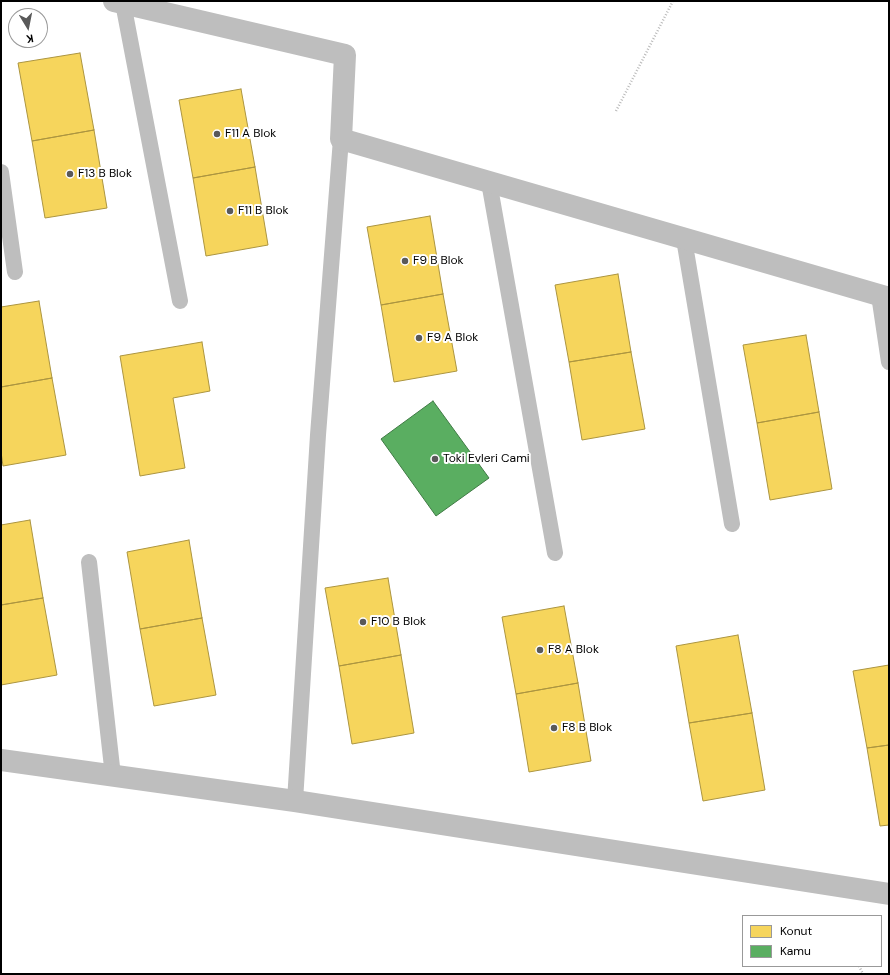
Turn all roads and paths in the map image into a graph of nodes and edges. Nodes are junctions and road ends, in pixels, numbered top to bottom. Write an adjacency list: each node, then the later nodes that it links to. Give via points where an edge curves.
1 (673, 1): 3 (path)
2 (118, 2): 4 (street, via 345,54); 10 (lane)
3 (616, 111)
4 (341, 139): 6 (street); 17 (lane, via 318,435)
5 (1, 172): 8 (lane)
6 (489, 182): 7 (street); 13 (lane)
7 (684, 239): 9 (street); 12 (lane)
8 (14, 272)
9 (884, 297): 11 (lane)
10 (180, 301)
11 (889, 362)
12 (732, 524)
13 (555, 553)
14 (89, 562): 16 (lane)
15 (1, 760): 16 (street)
16 (113, 776): 17 (street)
17 (295, 801): 18 (street)
18 (889, 894)

